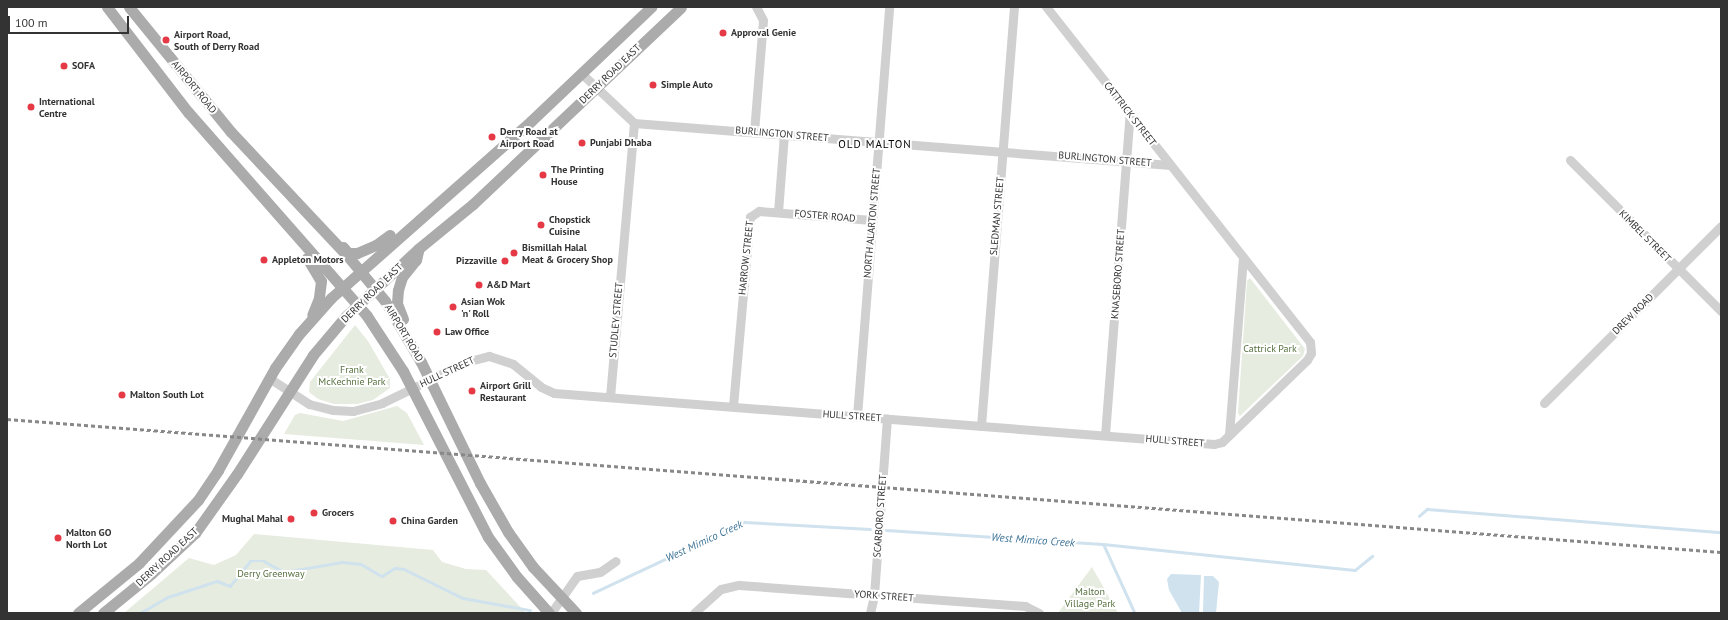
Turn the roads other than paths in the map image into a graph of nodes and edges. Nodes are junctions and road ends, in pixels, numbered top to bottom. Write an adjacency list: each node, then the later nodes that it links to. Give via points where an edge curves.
1 (107, 7): 24 (main road, AIRPORT ROAD, via 178,100)
2 (129, 7): 20 (main road, AIRPORT ROAD, via 203,99)
3 (651, 7): 9 (main road, DERRY ROAD EAST)
4 (681, 7): 10 (main road, DERRY ROAD EAST)
5 (756, 7): 13 (street, via 763,20)
6 (889, 7): 15 (street, NORTH ALARTON STREET)
7 (1014, 7): 16 (street, SLEDMAN STREET)
8 (1046, 7): 11 (street, CATTRICK STREET)
9 (581, 73): 10 (street); 23 (main road, DERRY ROAD EAST)
10 (597, 87): 12 (street); 26 (main road, DERRY ROAD EAST, via 473,204)
11 (1130, 114): 18 (street, KNASEBORO STREET); 19 (street, CATTRICK STREET)
12 (634, 123): 13 (street, BURLINGTON STREET); 40 (street, STUDLEY STREET)
13 (754, 132): 14 (street, BURLINGTON STREET)
14 (784, 134): 15 (street, BURLINGTON STREET); 21 (street)
15 (879, 142): 16 (street, BURLINGTON STREET); 22 (street, NORTH ALARTON STREET)
16 (1002, 151): 18 (street, BURLINGTON STREET); 45 (street, SLEDMAN STREET)
17 (1570, 160): 28 (street, KIMBEL STREET)
18 (1126, 161): 19 (street, BURLINGTON STREET); 46 (street, KNASEBORO STREET)
19 (1170, 164): 27 (street, CATTRICK STREET)
20 (301, 207): 23 (main road, via 306,207 348,253 371,248 404,223); 29 (main road, AIRPORT ROAD)
21 (778, 212): 22 (street, FOSTER ROAD); 42 (street, HARROW STREET, via 759,211 753,213 748,222)
22 (872, 220): 43 (street, NORTH ALARTON STREET)
23 (416, 222): 29 (main road, DERRY ROAD EAST)
24 (284, 223): 30 (main road, AIRPORT ROAD); 35 (main road, via 286,234 313,265 321,281 314,312)
25 (1721, 226): 28 (street, DREW ROAD)
26 (418, 249): 31 (main road, DERRY ROAD EAST); 34 (main road, via 416,260 402,277 398,290 397,303 407,328)
27 (1243, 258): 47 (street); 47 (street, HULL STREET, via 1308,338 1311,349 1307,360)
28 (1678, 268): 33 (street, KIMBEL STREET); 41 (street, DREW ROAD)
29 (360, 271): 30 (main road, DERRY ROAD EAST); 31 (main road, AIRPORT ROAD)
30 (342, 287): 32 (main road, AIRPORT ROAD); 35 (main road, DERRY ROAD EAST)
31 (375, 289): 32 (main road, DERRY ROAD EAST); 34 (main road, AIRPORT ROAD)
32 (358, 305): 38 (main road, AIRPORT ROAD, via 394,355); 39 (main road, DERRY ROAD EAST, via 324,341)
33 (1721, 311)
34 (405, 333): 37 (main road, AIRPORT ROAD)
35 (299, 334): 36 (main road, DERRY ROAD EAST)
36 (269, 378): 39 (street, HULL STREET); 51 (main road, DERRY ROAD EAST, via 218,470 198,500 140,563)
37 (430, 379): 38 (street, HULL STREET); 40 (street, HULL STREET, via 466,362 489,356 513,364 551,392); 50 (main road, AIRPORT ROAD, via 495,511 533,568)
38 (412, 388): 39 (street, HULL STREET, via 371,407 353,411 318,407); 53 (main road, AIRPORT ROAD, via 488,537 517,577)
39 (289, 392): 52 (main road, DERRY ROAD EAST, via 237,474 195,533)
40 (610, 397): 42 (street, HULL STREET)
41 (1544, 404)
42 (733, 406): 43 (street, HULL STREET)
43 (857, 416): 44 (street, HULL STREET)
44 (887, 418): 45 (street, HULL STREET); 49 (street, SCARBORO STREET)
45 (981, 426): 46 (street, HULL STREET)
46 (1106, 435): 47 (street, HULL STREET, via 1214,444 1222,442)
47 (1230, 435)
48 (616, 561): 50 (street, via 600,572 577,576)
49 (874, 596): 55 (street, YORK STREET, via 738,585 712,595); 56 (street, SCARBORO STREET); 57 (street, YORK STREET, via 1025,606)
50 (561, 598): 53 (street); 54 (main road, AIRPORT ROAD)
51 (78, 613)
52 (103, 613)
53 (550, 613)
54 (576, 613)
55 (694, 613)
56 (870, 613)
57 (1039, 613)

